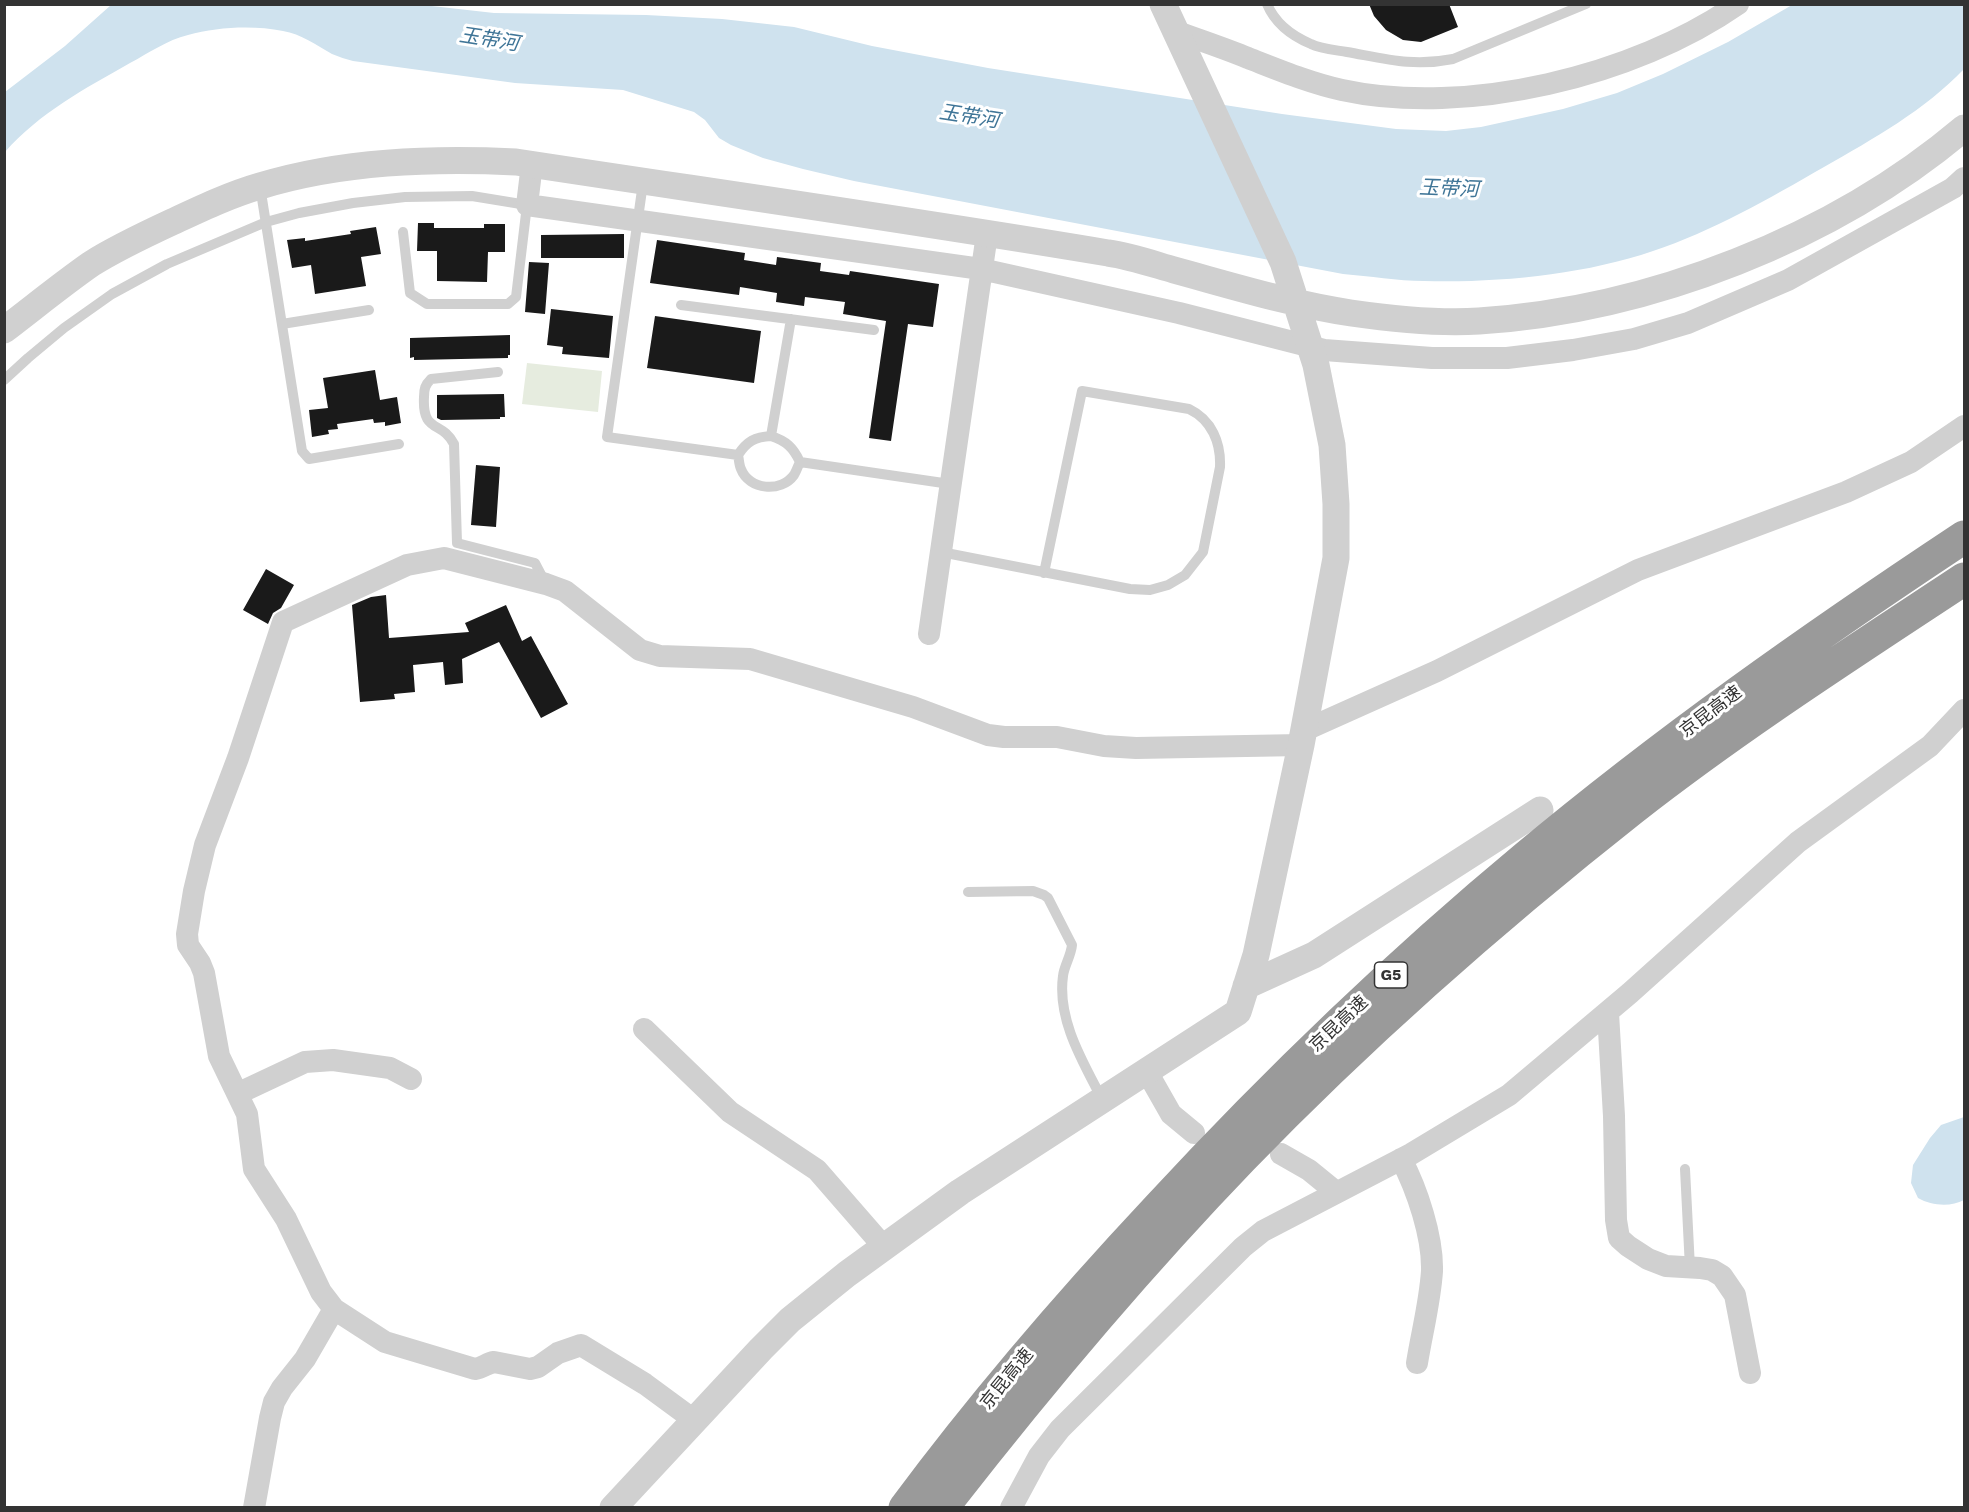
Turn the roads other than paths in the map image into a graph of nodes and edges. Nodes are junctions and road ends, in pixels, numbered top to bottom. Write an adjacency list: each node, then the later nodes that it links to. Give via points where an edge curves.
1 (1163, 4): 5 (street)
2 (1268, 4): 3 (lane, via 1272,16 1290,33 1313,45 1408,64 1453,59)
3 (1587, 4)
4 (1738, 4): 5 (street, via 1695,31 1614,65 1541,86 1473,96 1420,98 1341,90)
5 (1175, 31): 17 (street, via 1283,261)
6 (1965, 128): 17 (street, via 1905,172 1836,214 1732,264 1650,292 1566,310 1478,322 1390,318)
7 (532, 164): 9 (street); 10 (street, via 473,160 402,162 348,168); 11 (street)
8 (1965, 178): 24 (street, via 1788,280 1688,323 1634,339 1507,358 1432,358)
9 (643, 181): 12 (lane); 15 (street)
10 (260, 186): 13 (lane); 22 (street, via 186,215 118,249)
11 (527, 205): 12 (street); 13 (lane, via 472,196 405,198 342,205); 14 (lane, via 516,297 508,304 427,304 410,293)
12 (638, 220): 16 (street); 30 (lane, via 607,437)
13 (266, 222): 21 (lane); 26 (lane, via 167,264 112,294 64,328)
14 (403, 232)
15 (987, 234): 16 (street); 17 (street, via 1114,254)
16 (981, 269): 24 (street); 32 (street)
17 (1296, 303): 24 (street)
18 (681, 305): 20 (lane)
19 (369, 310): 21 (lane)
20 (791, 319): 23 (lane); 28 (lane)
21 (282, 324): 29 (lane, via 302,450 309,459)
22 (4, 330)
23 (874, 330)
24 (1310, 346): 40 (street, via 1332,445 1336,558)
25 (498, 372): 37 (lane, via 431,379 424,389 423,411 428,422 454,444 458,543 536,563)
26 (4, 380)
27 (1965, 426): 40 (street, via 1911,462 1846,492 1638,570)
28 (771, 436): 30 (lane, via 757,437 745,444); 31 (lane, via 784,440)
29 (399, 444)
30 (738, 455): 31 (lane, via 741,470 751,482 766,488 781,485 794,476)
31 (800, 462): 32 (lane)
32 (951, 484): 34 (street)
33 (1965, 537): 63 (highway, 京昆高速 / G5, via 1766,672 1612,788 1526,856 1393,974 1283,1077 1109,1260 972,1421)
34 (941, 552): 35 (lane); 38 (street)
35 (1044, 573): 35 (lane, via 1150,590 1185,575 1203,552 1220,467 1218,443 1205,418 1189,409 1082,391)
36 (1965, 579): 64 (highway, 京昆高速 / G5, via 1736,731 1545,879 1421,987 1288,1113 1194,1211 1079,1338)
37 (546, 584): 40 (street, via 570,593 650,654 750,659 913,707 988,735 1057,737 1136,748); 48 (street, via 444,558 423,561 283,622 205,845 187,934 188,945 204,973 219,1056)
38 (929, 634)
39 (1965, 710): 44 (street, via 1930,746 1798,842)
40 (1302, 738): 43 (street)
41 (1540, 810): 43 (street, via 1314,955)
42 (968, 892): 49 (lane, via 1033,891 1048,898 1072,945 1062,991 1072,1039)
43 (1246, 986): 46 (street, via 1238,1012)
44 (1608, 1012): 52 (street, via 1509,1095); 56 (street, via 1618,1232 1628,1246 1648,1258 1665,1266)
45 (644, 1029): 55 (street, via 730,1112 817,1170)
46 (1146, 1070): 49 (street); 50 (street, via 1171,1114)
47 (411, 1079): 48 (street, via 390,1068 333,1060 305,1062)
48 (239, 1093): 57 (street, via 248,1114 254,1169)
49 (1102, 1099): 55 (street)
50 (1194, 1133)
51 (1281, 1154): 54 (street, via 1310,1170)
52 (1401, 1159): 54 (street); 58 (street, via 1414,1185 1432,1268)
53 (1685, 1169): 56 (lane)
54 (1336, 1192): 65 (street, via 1263,1231 1231,1258 1060,1429 1039,1456)
55 (884, 1247): 60 (street, via 790,1320)
56 (1690, 1268): 59 (street, via 1712,1270 1730,1285)
57 (334, 1309): 60 (street, via 386,1342 475,1369 494,1362 530,1369 581,1345); 61 (street, via 274,1402)
58 (1416, 1363)
59 (1750, 1373)
60 (694, 1420): 62 (street)
61 (254, 1508)
62 (613, 1508)
63 (906, 1508)
64 (942, 1508)
65 (1011, 1508)

